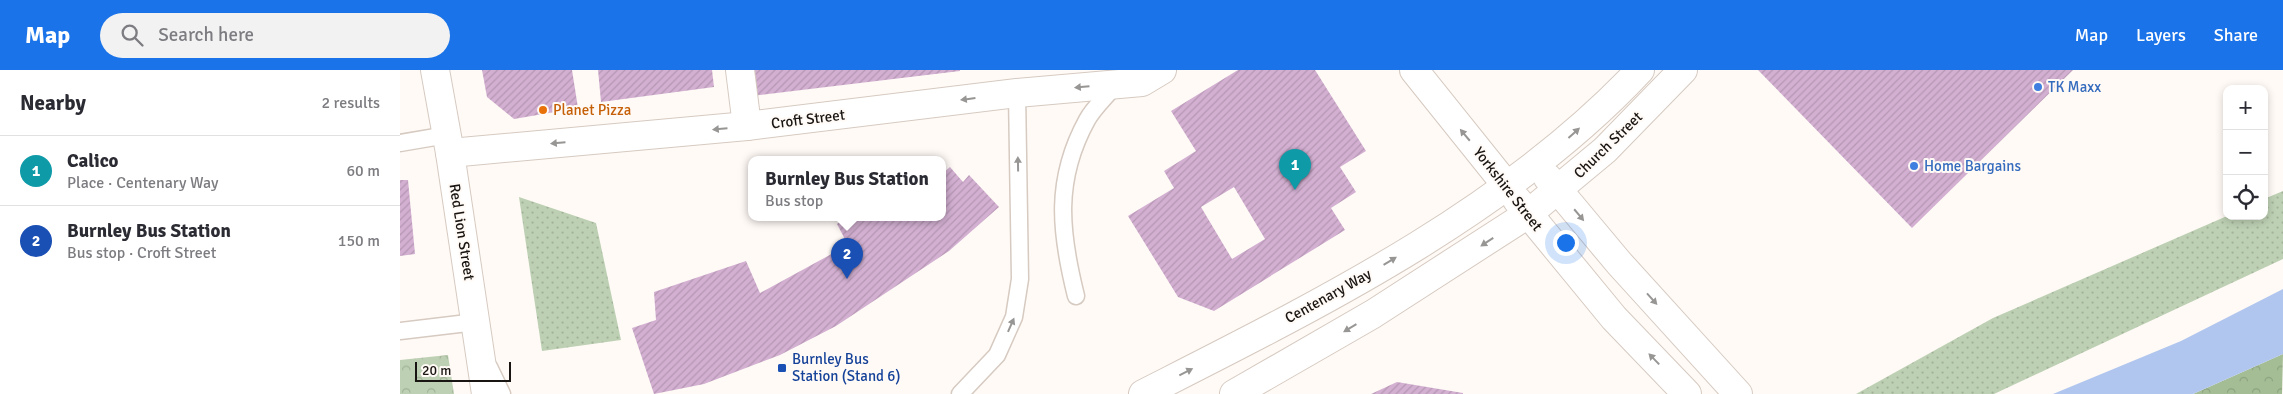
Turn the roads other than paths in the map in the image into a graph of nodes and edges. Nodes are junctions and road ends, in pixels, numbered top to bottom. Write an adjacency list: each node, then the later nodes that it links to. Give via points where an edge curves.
1 (435, 70): 11 (main road, Red Lion Street)
2 (740, 70): 9 (main road)
3 (1162, 70): 7 (main road, Croft Street, via 1142,82)
4 (1414, 70): 13 (main road, Yorkshire Street, one-way to 4)
5 (1640, 70): 12 (main road, Church Street, one-way to 5, via 1595,115)
6 (1683, 70): 14 (main road, Church Street, via 1605,150)
7 (1116, 84): 8 (main road, Croft Street, one-way to 8); 16 (lane, via 1088,119 1071,157 1062,192 1065,252)
8 (1016, 93): 9 (main road, Croft Street, one-way to 9); 22 (lane, one-way to 8, via 997,355 1014,317 1020,279)
9 (747, 126): 11 (main road, Croft Street, one-way to 11)
10 (400, 143): 11 (lane)
11 (449, 144): 17 (main road, Red Lion Street)
12 (1537, 164): 13 (main road, Church Street); 14 (main road)
13 (1507, 186): 15 (main road, Yorkshire Street); 23 (main road, Centenary Way, one-way to 13, via 1358,280)
14 (1558, 191): 15 (main road, Church Street); 26 (main road, one-way to 26, via 1682,335)
15 (1528, 214): 24 (main road, one-way to 24, via 1373,314); 25 (main road, Yorkshire Street, one-way to 15, via 1614,318)
16 (1076, 296)
17 (476, 322): 18 (lane); 19 (main road, Red Lion Street)
18 (400, 331)
19 (480, 349): 20 (main road, Red Lion Street); 21 (lane)
20 (486, 394)
21 (502, 394)
22 (960, 394)
23 (1143, 394)
24 (1234, 394)
25 (1688, 394)
26 (1738, 394)

